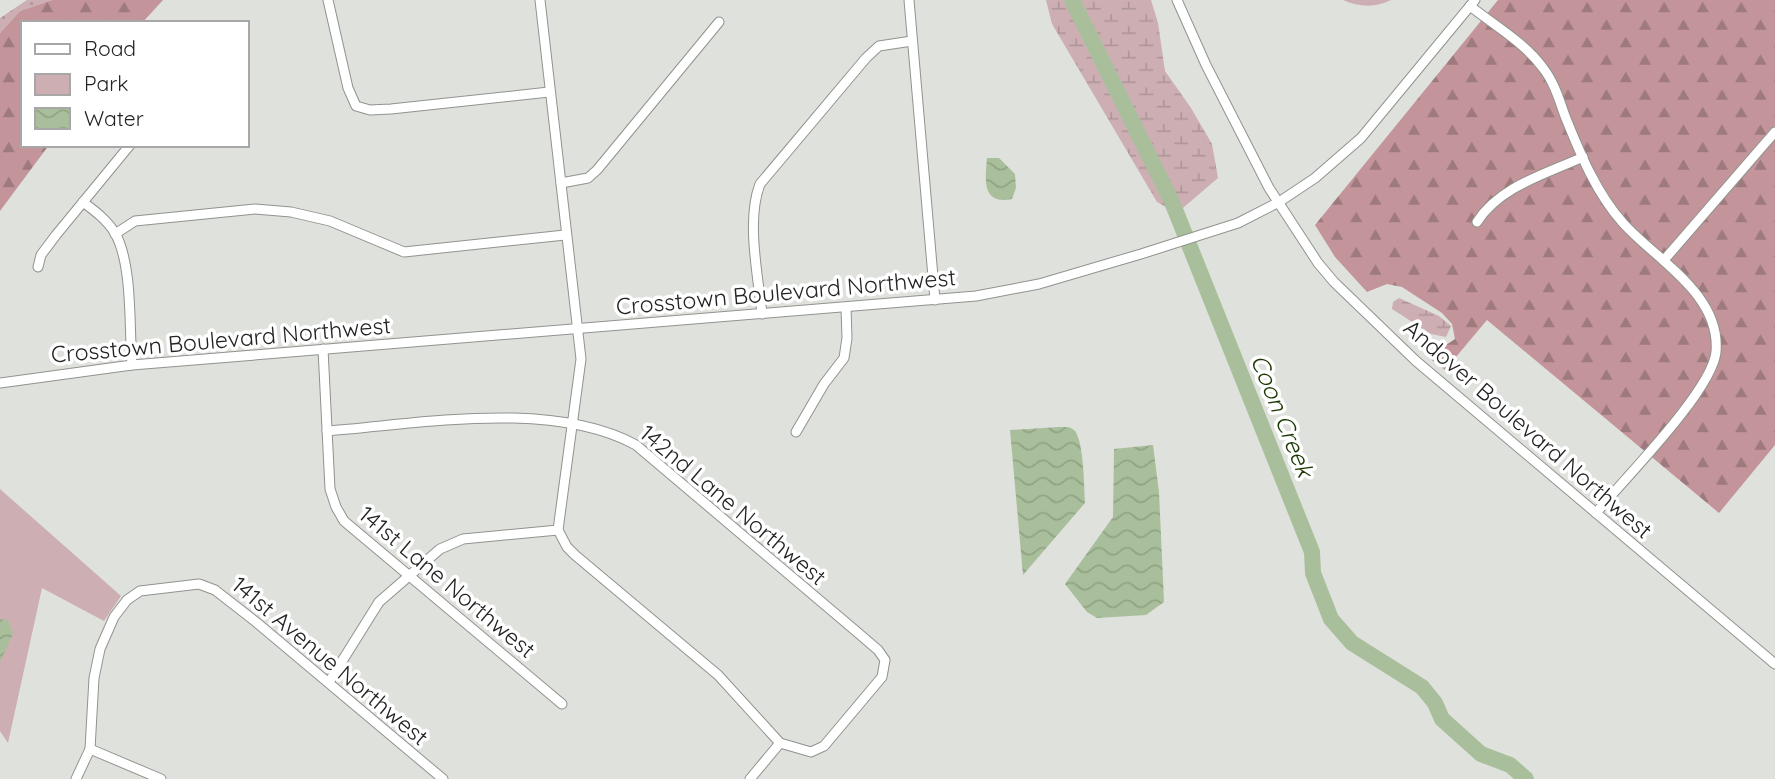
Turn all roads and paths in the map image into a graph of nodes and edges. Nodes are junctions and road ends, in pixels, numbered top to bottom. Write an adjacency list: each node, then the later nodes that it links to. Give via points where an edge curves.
1 (328, 0): 8 (street, via 356,106 391,109)
2 (540, 0): 8 (street)
3 (909, 0): 7 (street)
4 (1177, 0): 14 (street, Andover Boulevard Northwest)
5 (1472, 3): 11 (street, via 1544,68); 14 (street, Crosstown Boulevard Northwest, via 1361,138)
6 (719, 22): 12 (street, via 597,170 588,178)
7 (912, 41): 20 (street); 22 (street, via 879,46 866,58 760,184 754,214)
8 (549, 92): 12 (street)
9 (1775, 132): 18 (street)
10 (128, 147): 13 (street)
11 (1583, 157): 15 (street, via 1500,196); 18 (street, via 1610,207)
12 (561, 183): 17 (street)
13 (83, 202): 16 (street); 19 (street, via 41,255)
14 (1279, 202): 20 (street, Crosstown Boulevard Northwest, via 1208,233 1039,284); 30 (street, Andover Boulevard Northwest, via 1334,282 1416,361)
15 (1477, 222)
16 (115, 233): 17 (street, via 135,221 256,209 330,221 404,251); 25 (street, via 127,272)
17 (565, 236): 23 (street)
18 (1664, 260): 30 (street, via 1706,309 1715,337 1715,359 1698,392)
19 (38, 267)
20 (935, 300): 21 (street, Crosstown Boulevard Northwest)
21 (846, 308): 22 (street, Crosstown Boulevard Northwest); 29 (street, via 844,358)
22 (762, 314): 23 (street, Crosstown Boulevard Northwest)
23 (578, 329): 24 (street, Crosstown Boulevard Northwest); 27 (street, via 580,367)
24 (323, 349): 25 (street, Crosstown Boulevard Northwest); 28 (street, 141st Lane Northwest)
25 (132, 365): 26 (street, Crosstown Boulevard Northwest)
26 (0, 383)
27 (573, 425): 28 (street, 142nd Lane Northwest, via 506,417); 31 (street); 36 (street, 142nd Lane Northwest, via 608,432 636,445 885,660 882,677 824,746 811,752)
28 (327, 431): 32 (street, 141st Lane Northwest, via 330,489 336,508 344,521)
29 (796, 432)
30 (1597, 513): 33 (street, Andover Boulevard Northwest)
31 (558, 530): 32 (street, via 463,539 440,548); 36 (street, via 575,555 718,675)
32 (407, 575): 34 (street, via 379,602); 35 (street, 141st Lane Northwest)
33 (1775, 664)
34 (329, 682): 37 (street, 141st Avenue Northwest, via 215,590 199,584 146,589 127,600 100,649); 40 (street, 141st Avenue Northwest)
35 (562, 704)
36 (780, 743): 41 (street)
37 (90, 749): 38 (street); 39 (street)
38 (76, 779)
39 (161, 779)
40 (443, 779)
41 (750, 779)

